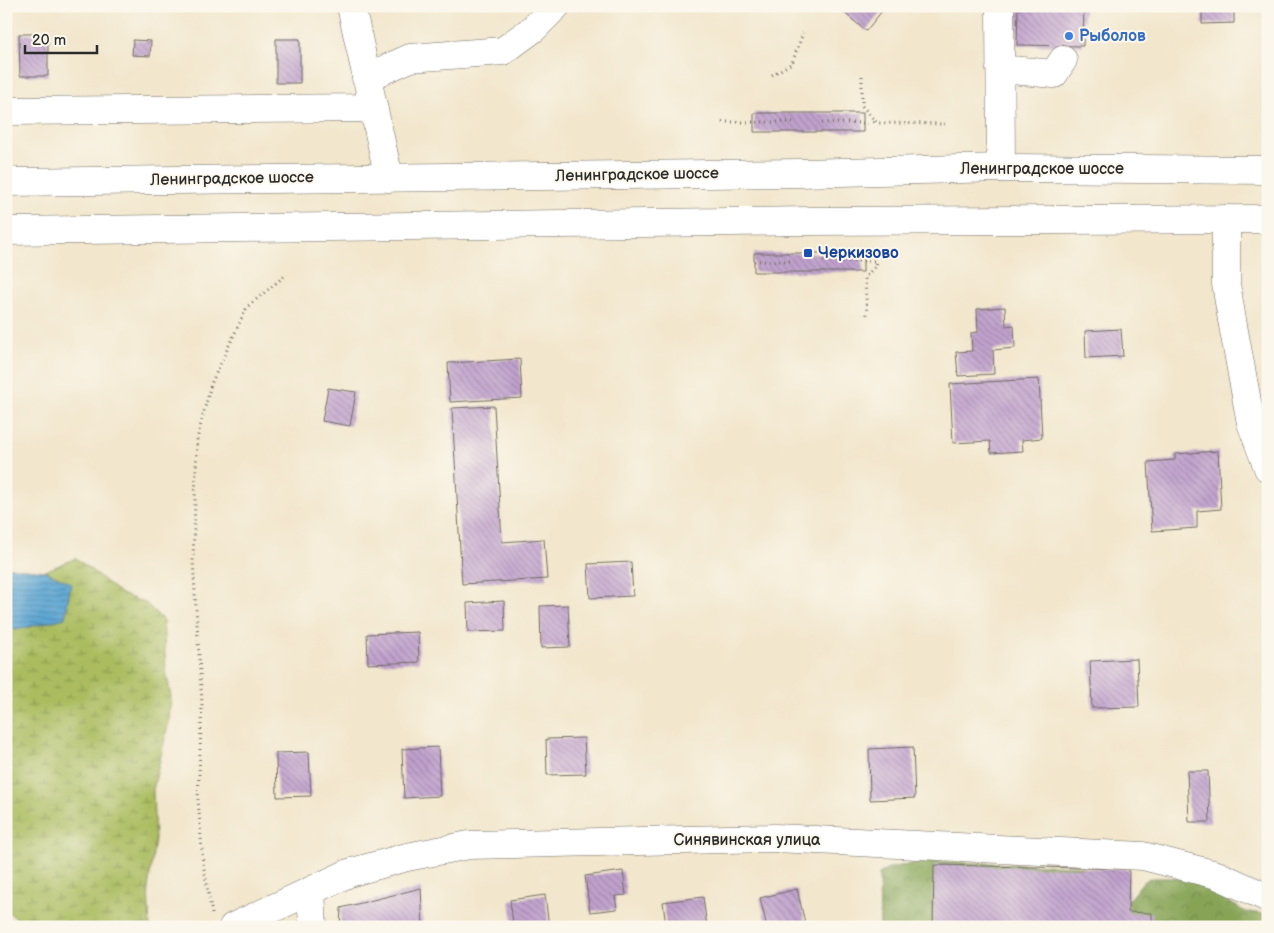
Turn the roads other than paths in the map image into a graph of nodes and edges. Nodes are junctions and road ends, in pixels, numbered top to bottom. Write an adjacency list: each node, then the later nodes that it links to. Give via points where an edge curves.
1 (351, 6): 6 (main road)
2 (556, 6): 6 (main road, via 533,29 503,51 410,58)
3 (1000, 6): 5 (main road)
4 (1063, 60): 5 (main road, via 1054,74)
5 (1000, 69): 9 (main road)
6 (366, 78): 7 (main road)
7 (372, 108): 8 (main road); 11 (main road)
8 (6, 111)
9 (1001, 168): 10 (main road, Ленинградское шоссе); 11 (main road, Ленинградское шоссе)
10 (1268, 170)
11 (390, 178): 12 (main road, Ленинградское шоссе)
12 (6, 182)
13 (1226, 219): 14 (main road); 15 (main road); 16 (main road, via 1226,284 1230,311 1251,423)
14 (1268, 219)
15 (6, 230)
16 (1268, 468)
17 (311, 891): 18 (main road, Синявинская улица, via 357,871 407,856 469,844 775,838 1144,856 1217,875); 19 (main road, Синявинская улица); 20 (main road)
18 (1268, 898)
19 (223, 922)
20 (313, 927)

